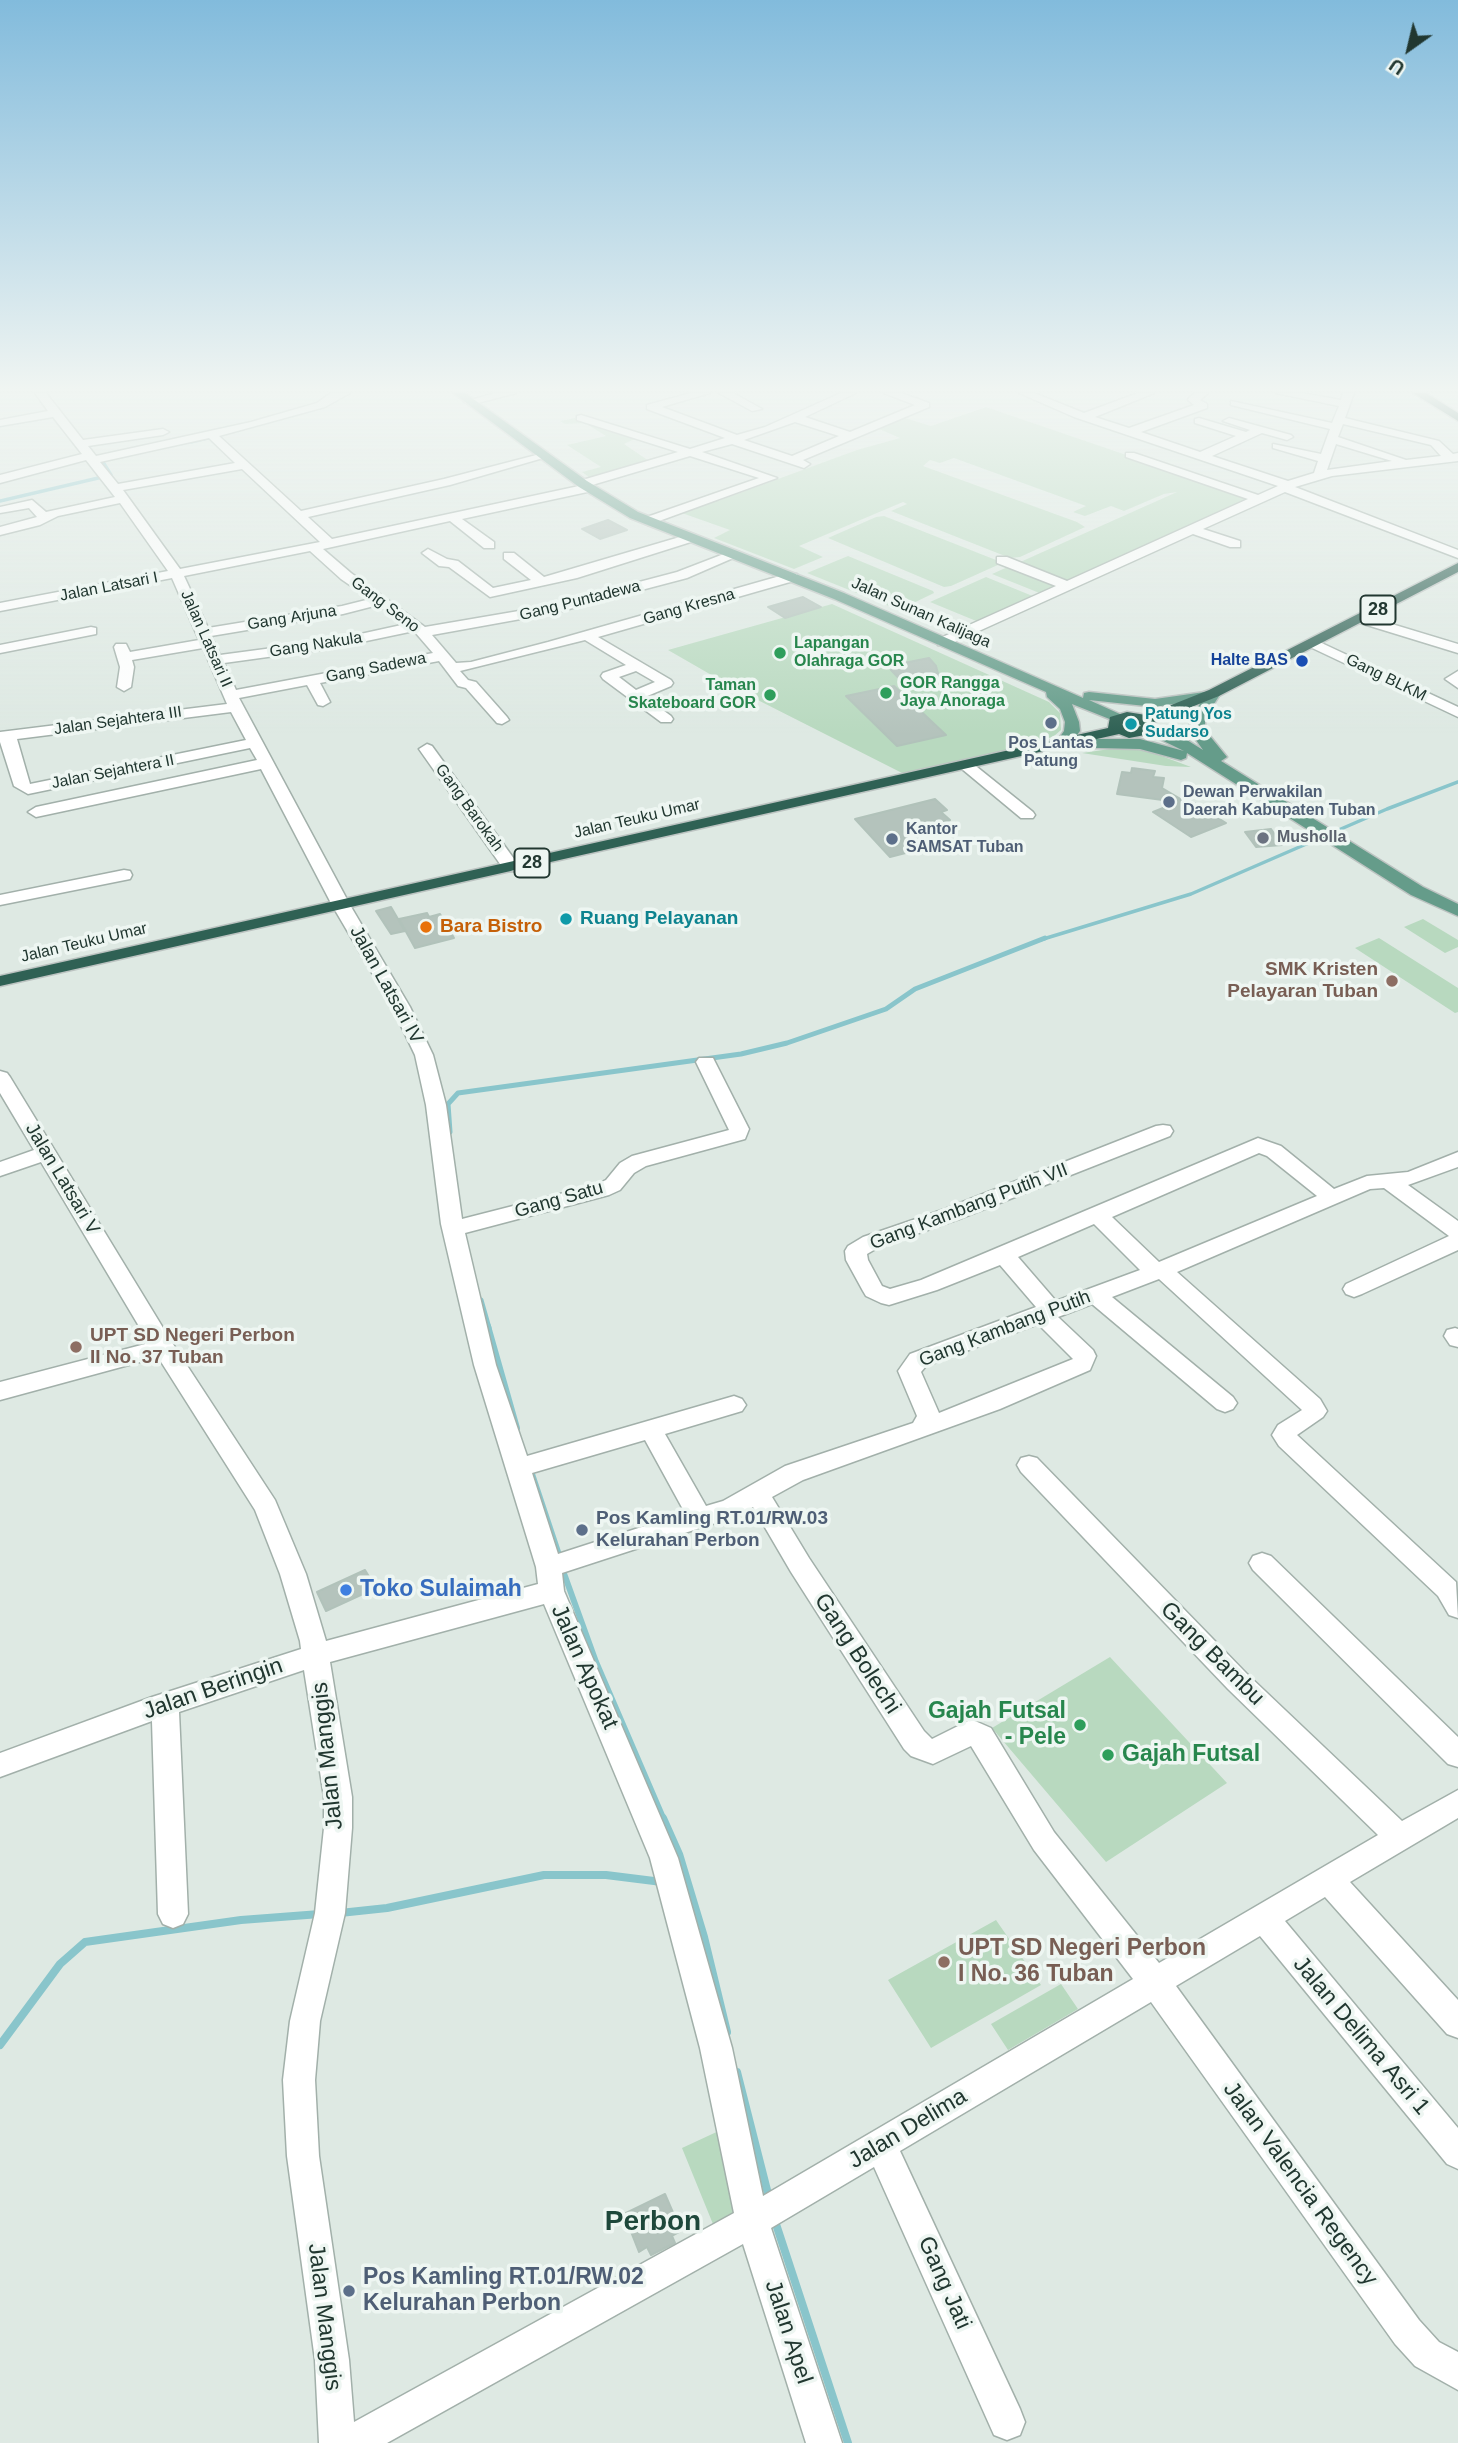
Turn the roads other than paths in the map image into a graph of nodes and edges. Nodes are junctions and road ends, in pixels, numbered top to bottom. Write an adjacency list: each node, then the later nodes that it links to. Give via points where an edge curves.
1 (35, 507): 13 (street)
2 (68, 507): 13 (street)
3 (129, 507): 28 (street, Jalan Latsari II)
4 (289, 507): 11 (street)
5 (335, 507): 11 (street)
6 (495, 507): 12 (street, Jalan Latsari I)
7 (623, 507): 14 (main road, Jalan Sunan Kalijaga)
8 (688, 507): 14 (street)
9 (1240, 507): 15 (street)
10 (1337, 507): 23 (street)
11 (299, 515): 18 (street)
12 (452, 517): 18 (street, Jalan Latsari I); 20 (street)
13 (45, 518): 16 (street)
14 (648, 521): 17 (main road, Jalan Sunan Kalijaga)
15 (1192, 529): 19 (street); 32 (street)
16 (0, 530)
17 (690, 538): 24 (main road, Jalan Sunan Kalijaga); 30 (street)
18 (329, 543): 21 (street, Jalan Latsari I)
19 (1235, 544)
20 (489, 545)
21 (313, 547): 28 (street, Jalan Latsari I); 33 (street, Gang Seno)
22 (428, 553): 31 (street, via 453,564 486,593)
23 (1458, 554)
24 (734, 555): 29 (main road, Jalan Sunan Kalijaga); 35 (street, Gang Puntadewa, via 682,575)
25 (509, 556): 30 (street)
26 (1002, 560): 32 (street)
27 (1458, 567): 36 (highway, 28)
28 (177, 574): 34 (street, Jalan Latsari I); 40 (street, Jalan Latsari II)
29 (792, 577): 39 (street, Gang Kresna); 41 (main road, Jalan Sunan Kalijaga)
30 (542, 582): 31 (street)
31 (527, 585): 35 (street)
32 (1066, 586): 41 (street)
33 (381, 600): 37 (street, Gang Seno); 40 (street, Gang Arjuna)
34 (0, 607)
35 (553, 609): 37 (street, Gang Puntadewa)
36 (1362, 619): 42 (highway, 28); 44 (street)
37 (420, 629): 45 (street, Gang Seno); 46 (street, Gang Nakula)
38 (91, 631): 43 (street)
39 (587, 636): 47 (street); 48 (street, Gang Kresna)
40 (204, 638): 46 (street, Jalan Latsari II); 53 (street, Gang Arjuna, via 123,652)
41 (943, 642): 51 (main road, Jalan Sunan Kalijaga)
42 (1313, 643): 54 (highway, 28); 58 (street, Gang BLKM)
43 (0, 649)
44 (1458, 649)
45 (441, 656): 48 (street, Gang Seno); 50 (street, Gang Sadewa)
46 (214, 660): 56 (street, Jalan Latsari II)
47 (637, 666): 55 (street, via 608,675); 55 (street, via 666,684)
48 (452, 667): 60 (street, Gang Seno)
49 (1458, 675): 52 (street, via 1451,679)
50 (311, 680): 56 (street, Gang Sadewa); 57 (street, Gang Sadewa)
51 (1036, 682): 54 (main road, via 1128,702 1155,703); 61 (main road, Jalan Sunan Kalijaga); 65 (main road, via 1067,707 1073,727)
52 (1458, 684)
53 (124, 687)
54 (1214, 693): 62 (highway, 28); 70 (main road, via 1198,718 1197,730)
55 (636, 695): 59 (street)
56 (233, 701): 63 (street, Jalan Sejahtera III); 64 (street, Jalan Latsari II)
57 (323, 702)
58 (1454, 708)
59 (666, 719)
60 (502, 720)
61 (1118, 724): 62 (highway, 28, via 1135,733); 65 (highway, Jalan Teuku Umar / 28)
62 (1147, 725): 70 (main road)
63 (4, 737): 67 (street, Jalan Sejahtera II)
64 (255, 743): 68 (street, Jalan Latsari II); 71 (street, Jalan Sejahtera II)
65 (1063, 744): 69 (highway, Jalan Teuku Umar / 28); 70 (main road, via 1151,746)
66 (427, 748): 73 (street, Gang Barokah)
67 (6, 755): 71 (street, Jalan Sejahtera II, via 22,787)
68 (266, 763): 71 (street, via 39,811); 77 (street, Jalan Latsari II)
69 (967, 766): 72 (street); 73 (highway, Jalan Teuku Umar / 28)
70 (1233, 776): 75 (main road)
71 (35, 787)
72 (1027, 815)
73 (512, 867): 77 (highway, Jalan Teuku Umar / 28)
74 (124, 875): 76 (street)
75 (1417, 891): 78 (main road); 79 (main road)
76 (0, 900)
77 (341, 905): 80 (highway, Jalan Teuku Umar / 28); 82 (street, Jalan Latsari IV, via 401,1007)
78 (1458, 911)
79 (1458, 924)
80 (0, 981)
81 (706, 1062): 91 (street, Gang Satu, via 740,1131 736,1136 635,1163 602,1190)
82 (429, 1066): 91 (street, Jalan Apokat)
83 (0, 1077): 85 (street, Jalan Latsari V)
84 (1163, 1131): 94 (street, Gang Kambang Putih VII, via 871,1242 856,1255 874,1291 889,1297)
85 (46, 1153): 87 (street); 96 (street, Jalan Latsari V)
86 (1458, 1159): 88 (street, Gang Kambang Putih, via 1411,1178)
87 (0, 1169)
88 (1386, 1179): 89 (street, Gang Kambang Putih); 92 (street)
89 (1332, 1198): 90 (street, via 1273,1151 1258,1145); 95 (street, Gang Kambang Putih)
90 (1097, 1215): 94 (street); 95 (street)
91 (462, 1227): 106 (street, Jalan Apokat, via 485,1365)
92 (1458, 1232)
93 (1458, 1241): 97 (street)
94 (1004, 1255): 99 (street)
95 (1159, 1271): 98 (street, Gang Kambang Putih); 112 (street, via 1308,1401 1315,1411 1286,1431 1287,1440 1447,1589)
96 (123, 1281): 100 (street, Jalan Manggis)
97 (1354, 1289)
98 (1096, 1295): 99 (street, Gang Kambang Putih); 102 (street)
99 (1046, 1312): 105 (street, Gang Kambang Putih, via 913,1364 911,1378 929,1417); 105 (street, via 1083,1352 1083,1364)
100 (163, 1346): 101 (street); 113 (street, Jalan Manggis, via 265,1507 293,1574)
101 (0, 1391)
102 (1225, 1403)
103 (734, 1405): 104 (street)
104 (650, 1428): 106 (street); 109 (street)
105 (919, 1430): 108 (street, via 808,1467)
106 (528, 1465): 111 (street, Jalan Apokat)
107 (1028, 1465): 118 (street, Gang Bambu, via 1237,1681)
108 (758, 1494): 109 (street); 122 (street, Gang Bolechi, via 914,1740 933,1752 968,1733 981,1737 1044,1841)
109 (700, 1518): 111 (street)
110 (1262, 1563): 115 (street)
111 (556, 1572): 113 (street, Jalan Beringin); 126 (street, Jalan Apokat, via 664,1858)
112 (1458, 1607)
113 (316, 1655): 114 (street, Jalan Beringin); 129 (street, Jalan Manggis, via 338,1797 336,1875 305,2021 299,2080 303,2156 332,2360)
114 (165, 1705): 116 (street, Jalan Beringin); 120 (street)
115 (1458, 1755)
116 (0, 1765)
117 (1458, 1803): 118 (street, Jalan Delima)
118 (1400, 1838): 119 (street, Jalan Delima)
119 (1329, 1880): 121 (street, Jalan Delima); 123 (street)
120 (173, 1914)
121 (1264, 1919): 122 (street, Jalan Delima); 125 (street, Jalan Delima Asri 1)
122 (1155, 1982): 124 (street, Jalan Delima); 127 (street, Jalan Valencia Regency, via 1407,2332 1427,2354)
123 (1458, 2024)
124 (881, 2145): 126 (street, Jalan Delima); 128 (street, Gang Jati)
125 (1458, 2153)
126 (767, 2212): 130 (street, Jalan Delima); 131 (street, Jalan Apel)
127 (1458, 2372)
128 (1007, 2422)
129 (337, 2443)
130 (352, 2443)
131 (824, 2443)

